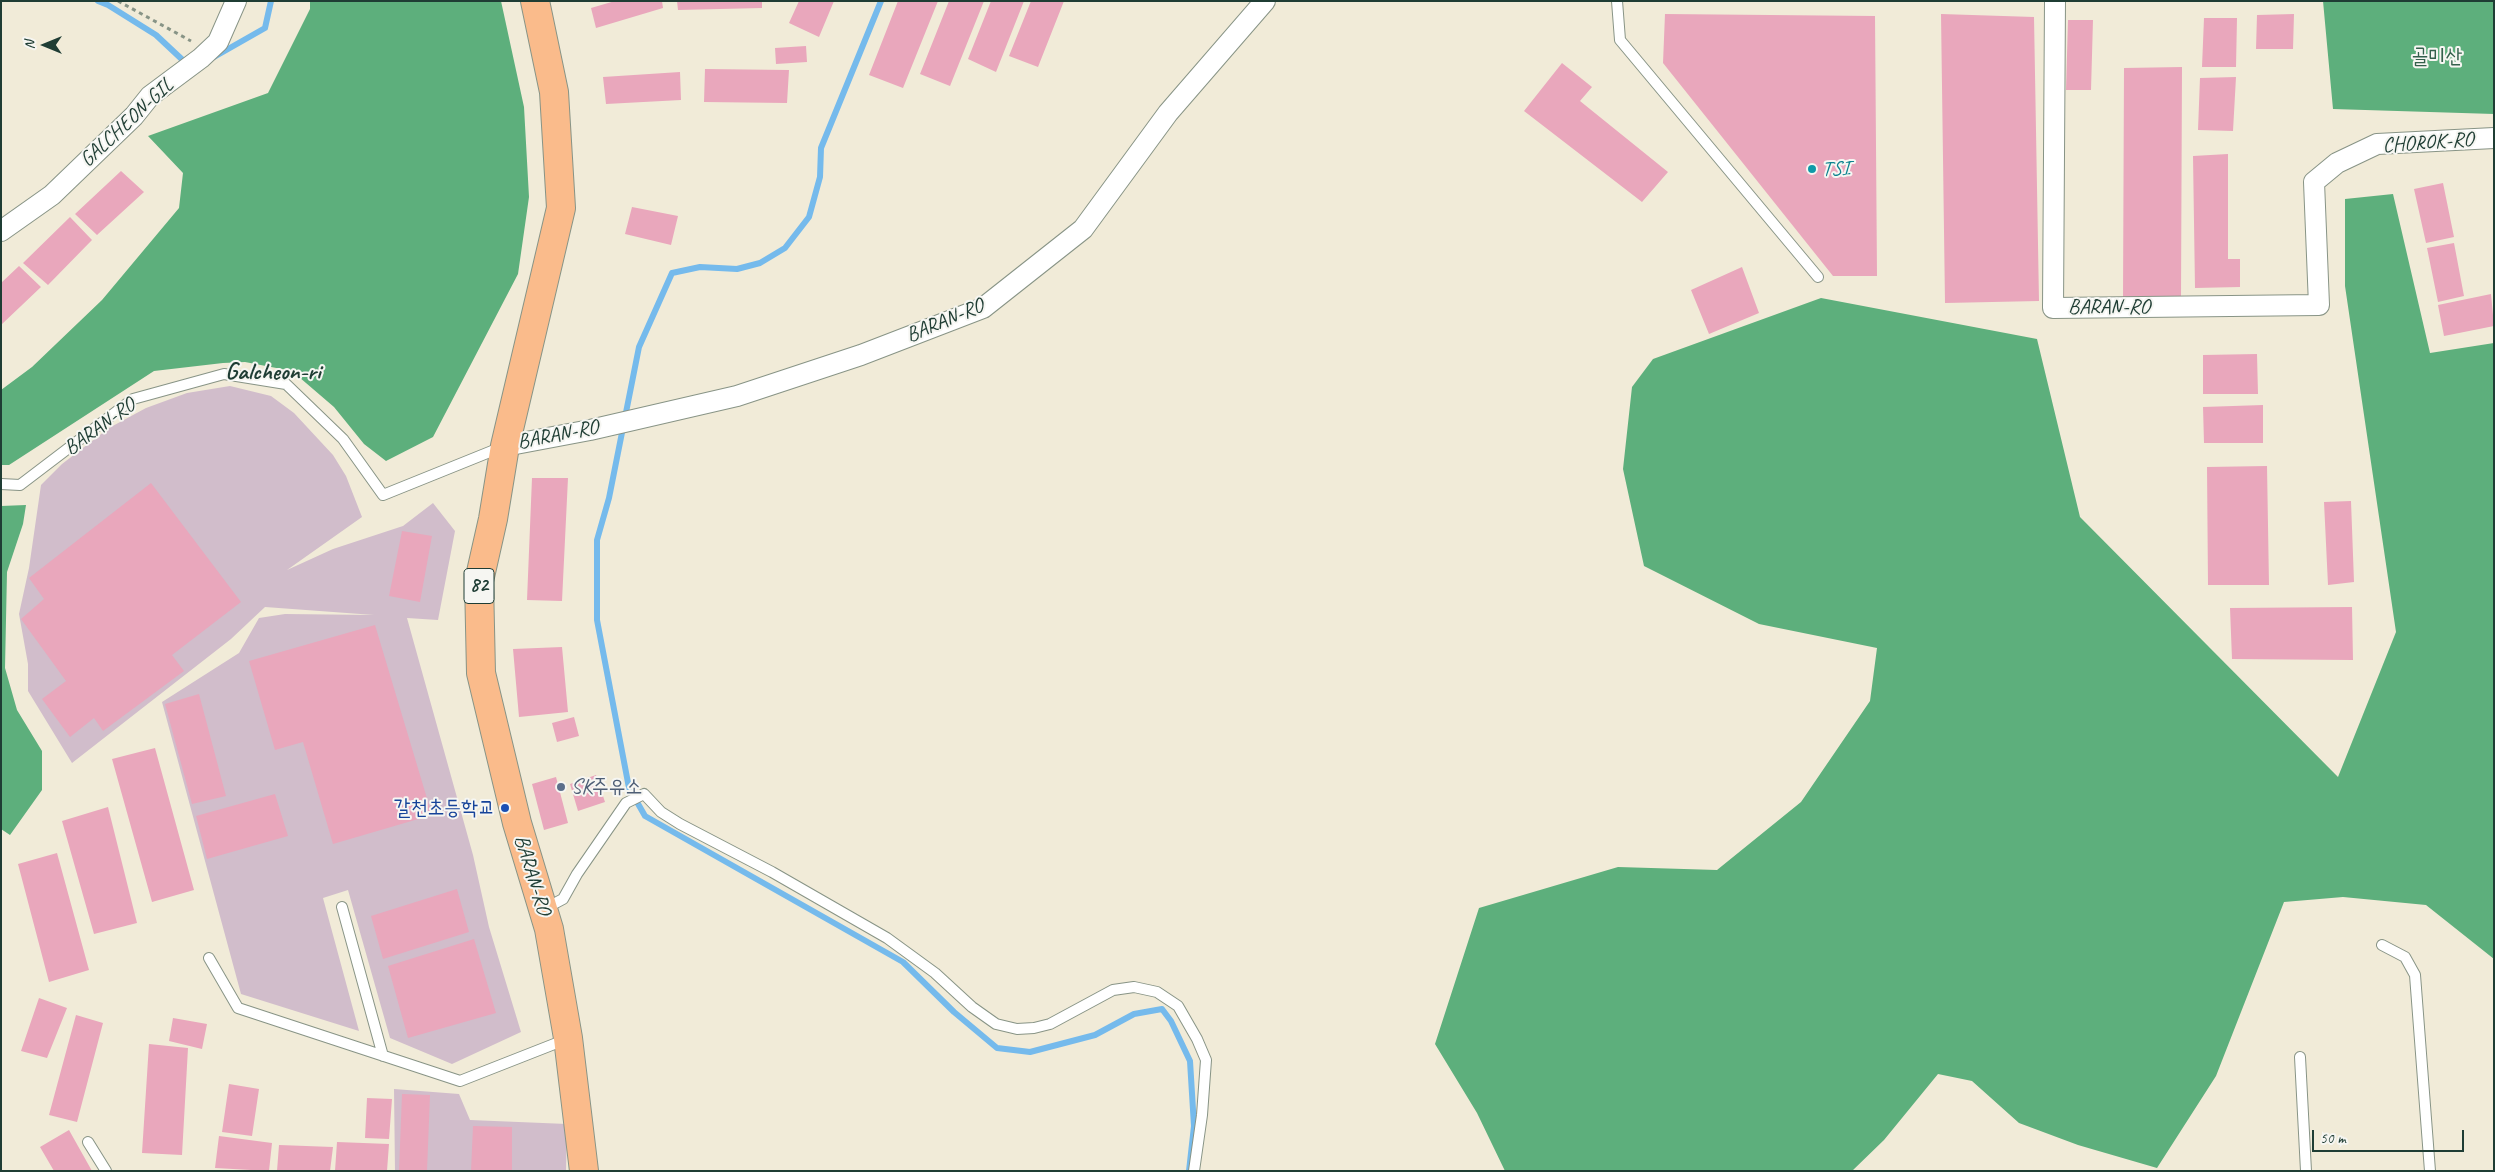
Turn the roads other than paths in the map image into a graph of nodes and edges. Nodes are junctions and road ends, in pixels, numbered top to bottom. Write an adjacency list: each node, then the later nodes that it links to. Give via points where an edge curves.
1 (236, 1): 8 (street, GALCHEON-GIL, via 218,42 150,96 134,116 52,195)
2 (535, 1): 10 (main road, BARAN-RO / 82, via 554,92 561,208)
3 (1265, 1): 10 (street, BARAN-RO, via 1168,112 1083,229 983,308 861,356 737,396)
4 (1617, 1): 9 (lane, via 1620,40)
5 (2054, 1): 7 (street, BARAN-RO, via 2053,308 2319,305 2314,182)
6 (2494, 138): 7 (street, CHOROK-RO, via 2377,144)
7 (2337, 163)
8 (1, 231)
9 (1818, 278)
10 (505, 446): 11 (lane, BARAN-RO, via 383,495 343,439 286,384 224,374 133,399 20,486); 13 (main road, BARAN-RO / 82, via 479,581 481,673 517,823)
11 (1, 484)
12 (342, 907): 17 (lane)
13 (543, 910): 16 (main road, BARAN-RO / 82); 22 (lane, via 563,900 626,802 644,794 661,812 680,824 772,872 886,938 935,973 996,1024 1017,1030 1050,1024 1114,990 1134,987 1157,992 1178,1006 1206,1060)
14 (2382, 945): 24 (lane, via 2405,957 2415,974)
15 (208, 958): 17 (lane, via 238,1008)
16 (568, 1038): 17 (lane, via 460,1081); 21 (main road, BARAN-RO / 82)
17 (383, 1056)
18 (2300, 1057): 23 (lane)
19 (88, 1142): 20 (lane)
20 (106, 1171)
21 (584, 1171)
22 (1194, 1171)
23 (2306, 1171)
24 (2430, 1171)

